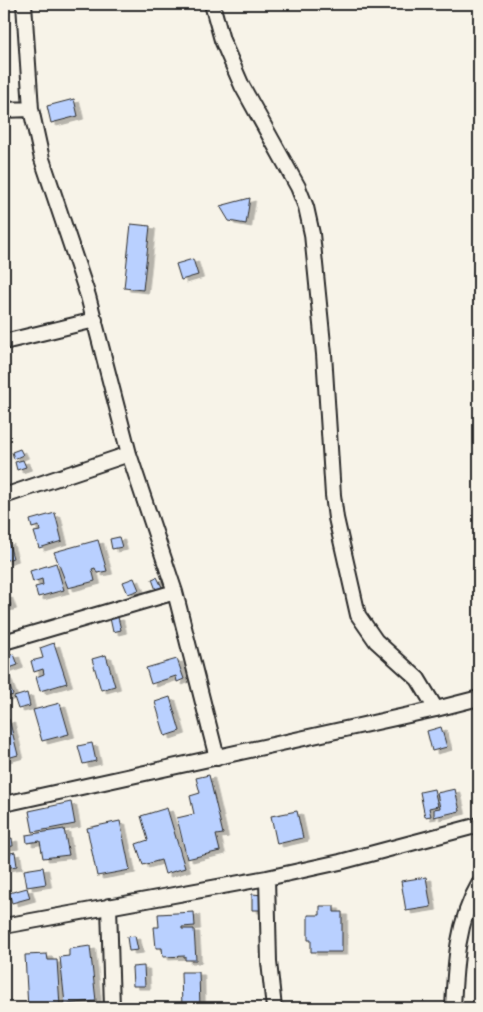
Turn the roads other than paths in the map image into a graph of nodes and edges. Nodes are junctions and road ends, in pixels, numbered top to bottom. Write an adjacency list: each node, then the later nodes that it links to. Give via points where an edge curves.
1 (24, 4): 3 (street)
2 (212, 4): 12 (street, via 231,62 306,207 312,234 324,354 335,510 358,615 376,641 418,679)
3 (31, 109): 4 (street); 5 (street, via 42,159)
4 (4, 110)
5 (96, 320): 6 (street); 7 (street)
6 (4, 342)
7 (129, 454): 8 (street); 9 (street)
8 (4, 496)
9 (175, 592): 10 (street); 13 (street)
10 (4, 642)
11 (479, 698): 12 (street)
12 (436, 709): 13 (street)
13 (217, 758): 14 (street)
14 (4, 804)
15 (479, 825): 16 (street)
16 (266, 878): 18 (street); 21 (street)
17 (479, 884): 22 (street, via 471,897 455,954)
18 (109, 906): 19 (street); 20 (street)
19 (4, 926)
20 (112, 1008)
21 (274, 1008)
22 (453, 1008)

